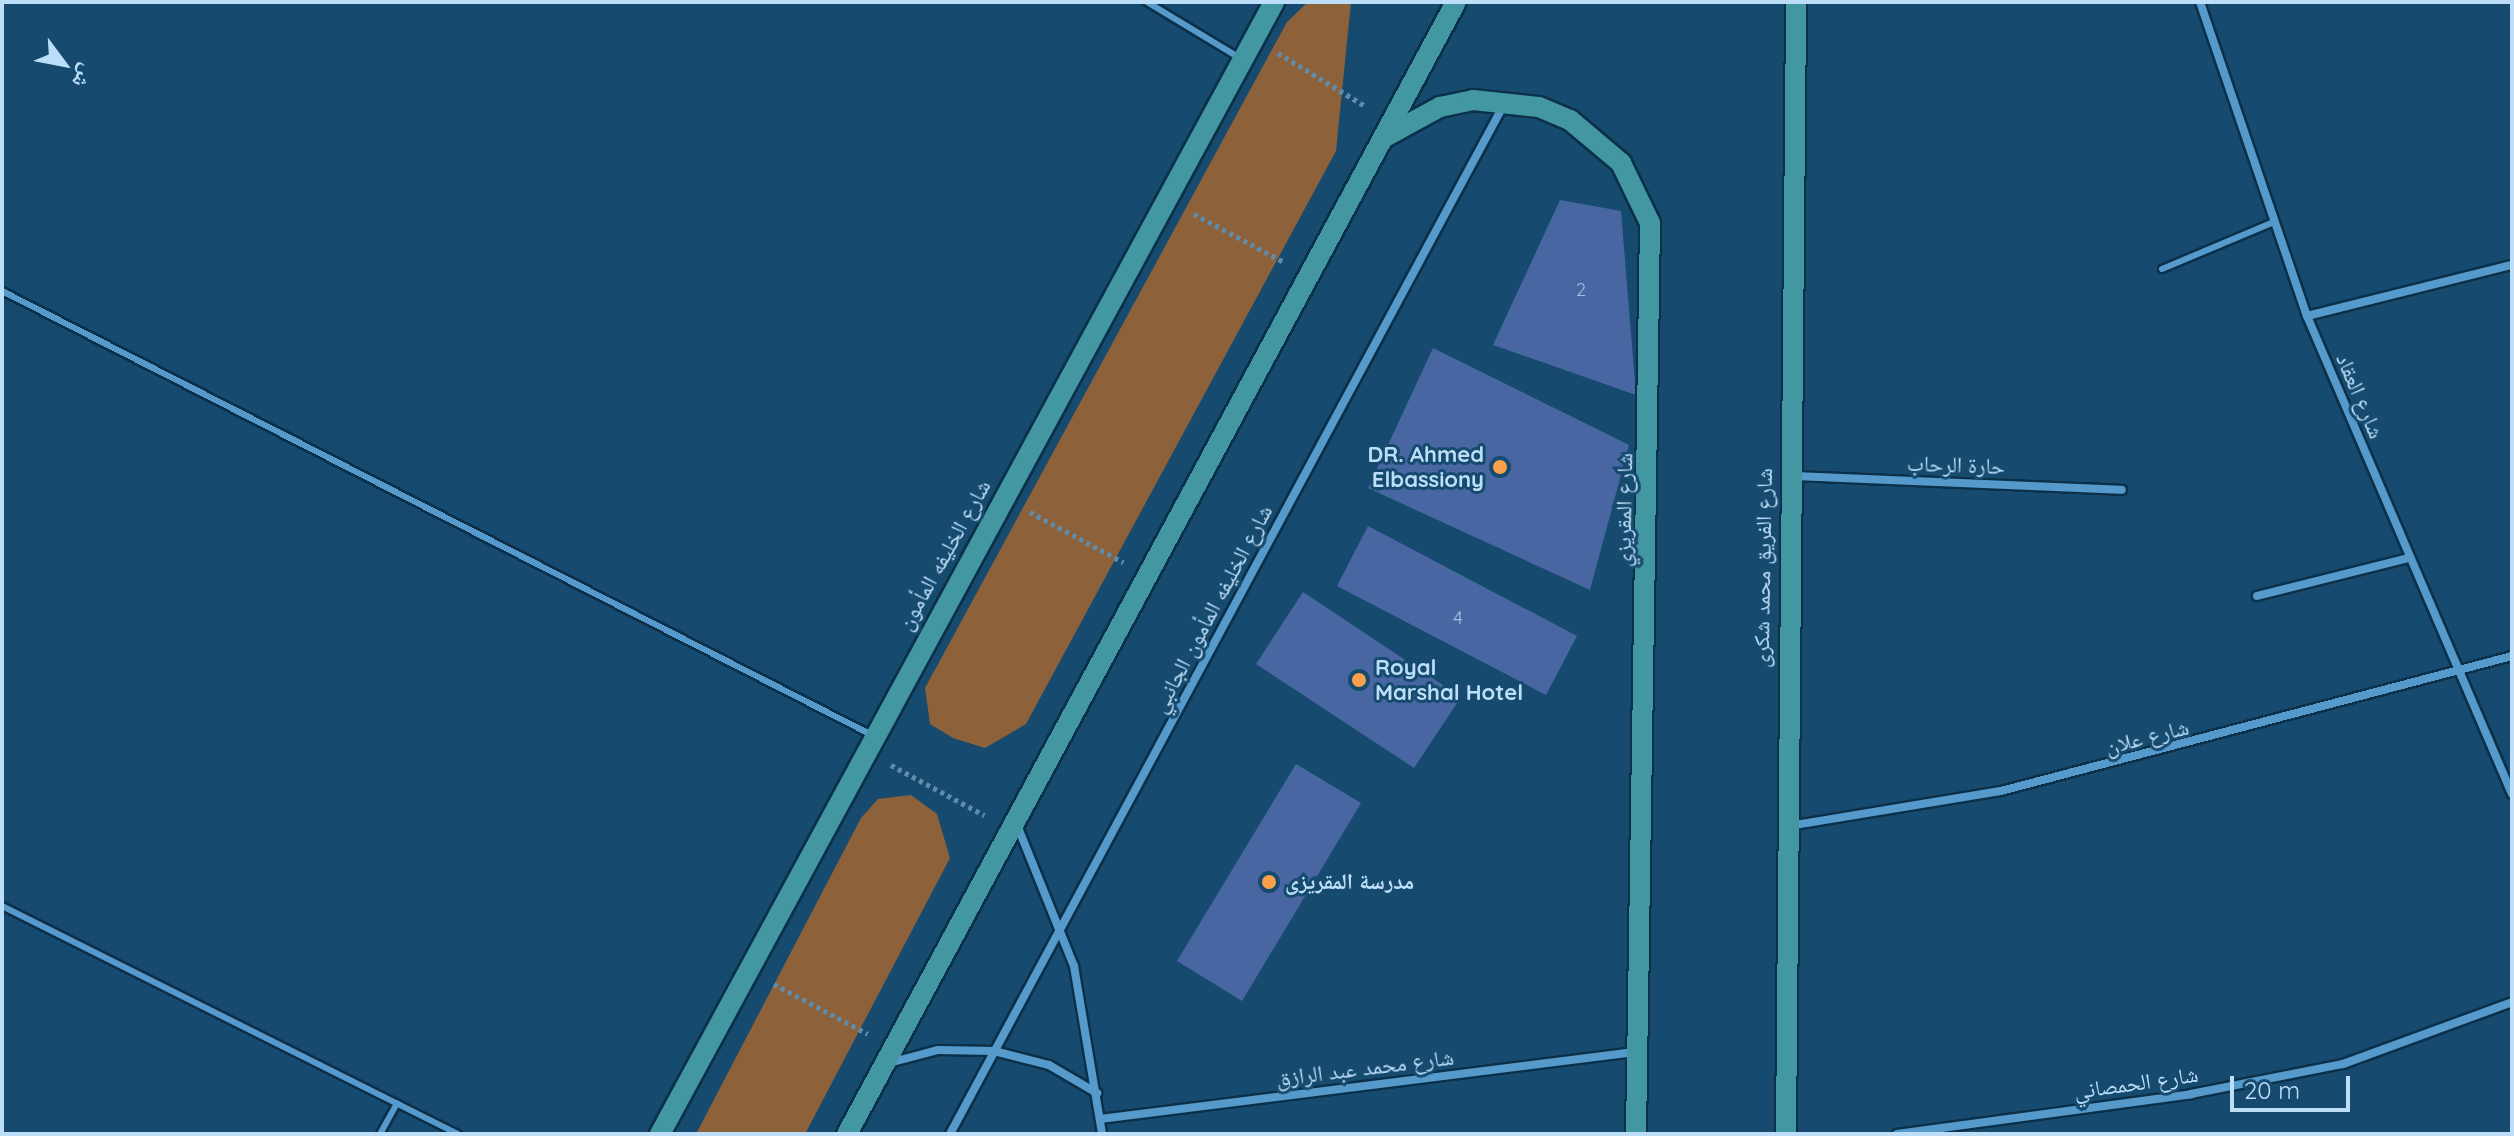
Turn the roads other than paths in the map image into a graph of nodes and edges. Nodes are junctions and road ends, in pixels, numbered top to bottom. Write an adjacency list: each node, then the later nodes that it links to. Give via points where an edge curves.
1 (1147, 2): 6 (lane)
2 (1274, 2): 6 (main road, شارع الخليفه المأمون)
3 (1456, 2): 8 (main road)
4 (1796, 2): 14 (main road, شارع الفريق محمد شكرى)
5 (2200, 2): 9 (street, شارع العقاد)
6 (1243, 60): 20 (main road, شارع الخليفه المأمون)
7 (1506, 100): 8 (main road, شارع المقريزي, via 1440,107); 25 (street, شارع الخليفه المأمون الجانبي); 28 (main road, شارع المقريزي, via 1570,120 1597,139 1639,192 1650,223)
8 (1386, 130): 22 (main road)
9 (2274, 222): 11 (lane); 13 (street, شارع العقاد)
10 (2512, 265): 13 (street)
11 (2162, 269)
12 (2, 291): 20 (lane)
13 (2307, 316): 16 (street, شارع العقاد)
14 (1788, 476): 15 (street, حارة الرحاب); 23 (main road, شارع الفريق محمد شكرى)
15 (2122, 490)
16 (2408, 558): 17 (street); 19 (street, شارع العقاد)
17 (2257, 596)
18 (2512, 656): 19 (street, شارع علان)
19 (2456, 671): 21 (street, شارع العقاد); 23 (street, شارع علان, via 2001,791)
20 (868, 743): 35 (main road, شارع الخليفه المأمون)
21 (2512, 794)
22 (1012, 824): 25 (street); 29 (main road)
23 (1784, 827): 40 (main road, شارع الفريق محمد شكرى)
24 (2, 906): 31 (lane)
25 (1062, 926): 27 (street, شارع الخليفه المأمون الجانبي); 30 (street)
26 (2512, 1002): 41 (street, شارع الحمصاني, via 2343,1064 2191,1094)
27 (994, 1051): 29 (street); 30 (street, via 1049,1065); 37 (street, شارع الخليفه المأمون الجانبي)
28 (1635, 1052): 32 (street, شارع محمد عبد الرازق); 39 (main road, شارع المقريزي)
29 (888, 1056): 36 (main road)
30 (1097, 1093): 32 (street)
31 (397, 1103): 33 (lane); 34 (lane)
32 (1100, 1119): 38 (street)
33 (380, 1134)
34 (458, 1134)
35 (660, 1134)
36 (847, 1134)
37 (950, 1134)
38 (1102, 1134)
39 (1636, 1134)
40 (1786, 1134)
41 (1897, 1134)

